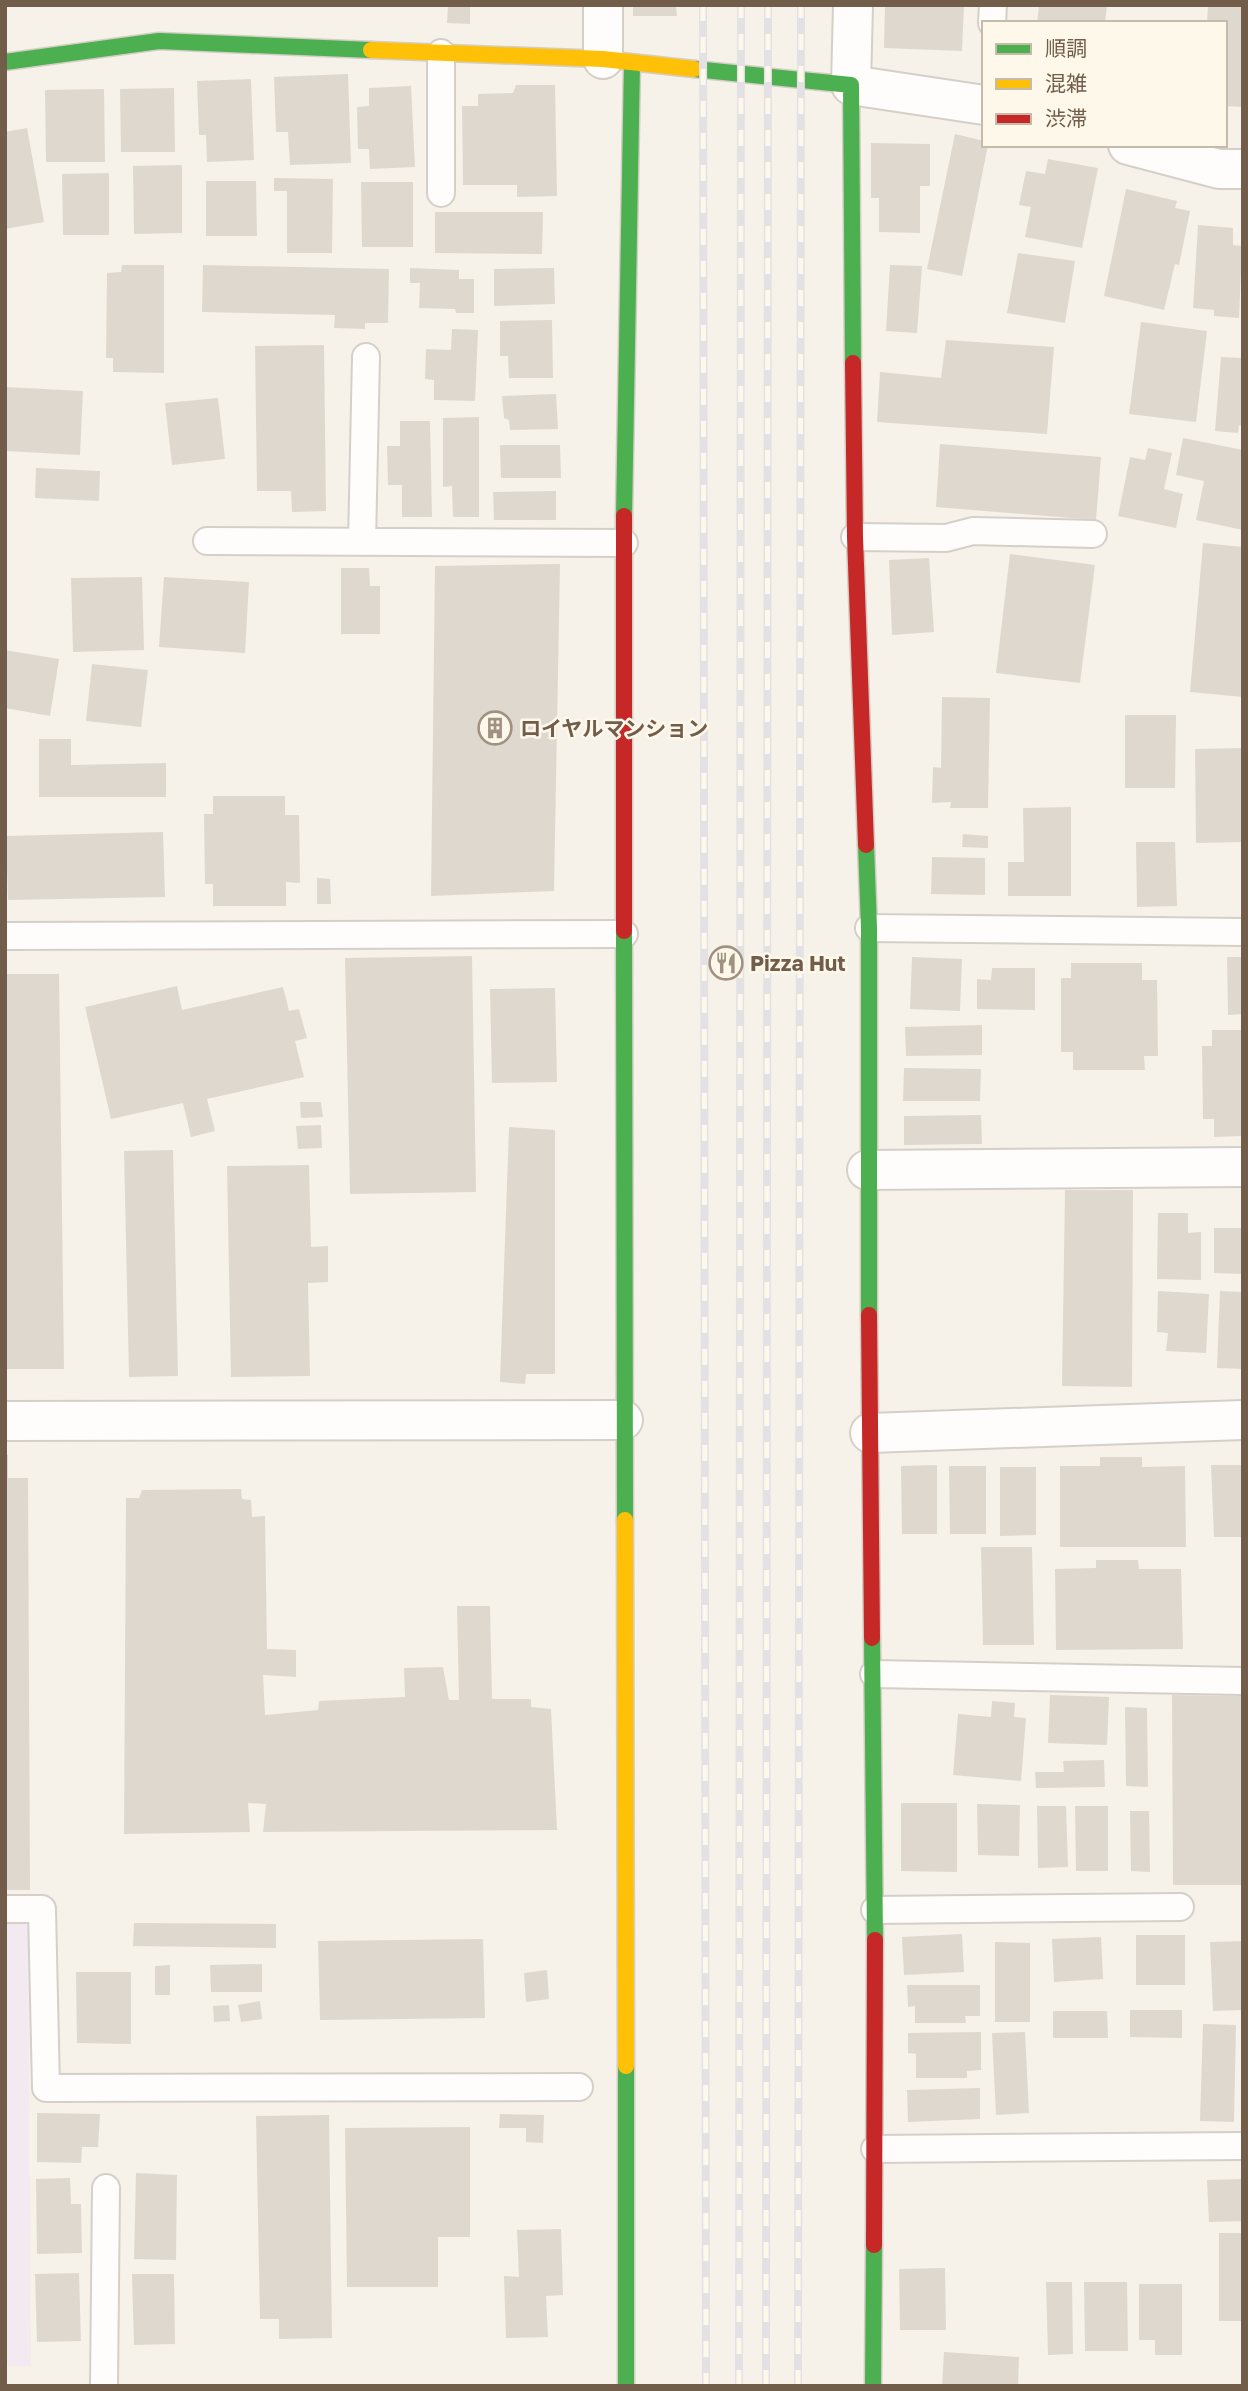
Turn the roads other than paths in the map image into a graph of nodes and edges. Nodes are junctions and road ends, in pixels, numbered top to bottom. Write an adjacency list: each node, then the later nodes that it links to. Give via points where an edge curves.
1 (604, 5): 4 (street)
2 (853, 5): 6 (street)
3 (441, 52): 4 (street); 5 (street, via 159,41); 10 (lane)
4 (617, 61): 6 (street); 16 (street)
5 (5, 62)
6 (851, 85): 7 (street); 13 (street)
7 (982, 105)
8 (1136, 147): 9 (street, via 1219,169)
9 (1243, 169)
10 (441, 193)
11 (366, 357): 15 (lane)
12 (1093, 534): 13 (lane, via 973,531 946,538)
13 (855, 537): 17 (street)
14 (208, 541): 15 (lane)
15 (362, 542): 16 (lane)
16 (624, 543): 19 (street)
17 (869, 928): 18 (lane); 22 (street)
18 (1243, 932)
19 (624, 934): 20 (lane); 23 (street)
20 (5, 936)
21 (1243, 1167): 22 (street)
22 (867, 1170): 26 (street)
23 (623, 1420): 25 (street); 37 (street)
24 (1243, 1420): 26 (street)
25 (5, 1422)
26 (870, 1433): 27 (street)
27 (874, 1674): 28 (lane); 31 (street)
28 (1243, 1681)
29 (1180, 1907): 31 (lane)
30 (5, 1909): 32 (lane, via 42,1909 47,2088)
31 (875, 1910): 34 (street)
32 (579, 2087)
33 (1243, 2146): 34 (lane)
34 (875, 2150): 38 (street)
35 (106, 2188): 36 (lane)
36 (104, 2386)
37 (626, 2386)
38 (873, 2386)

